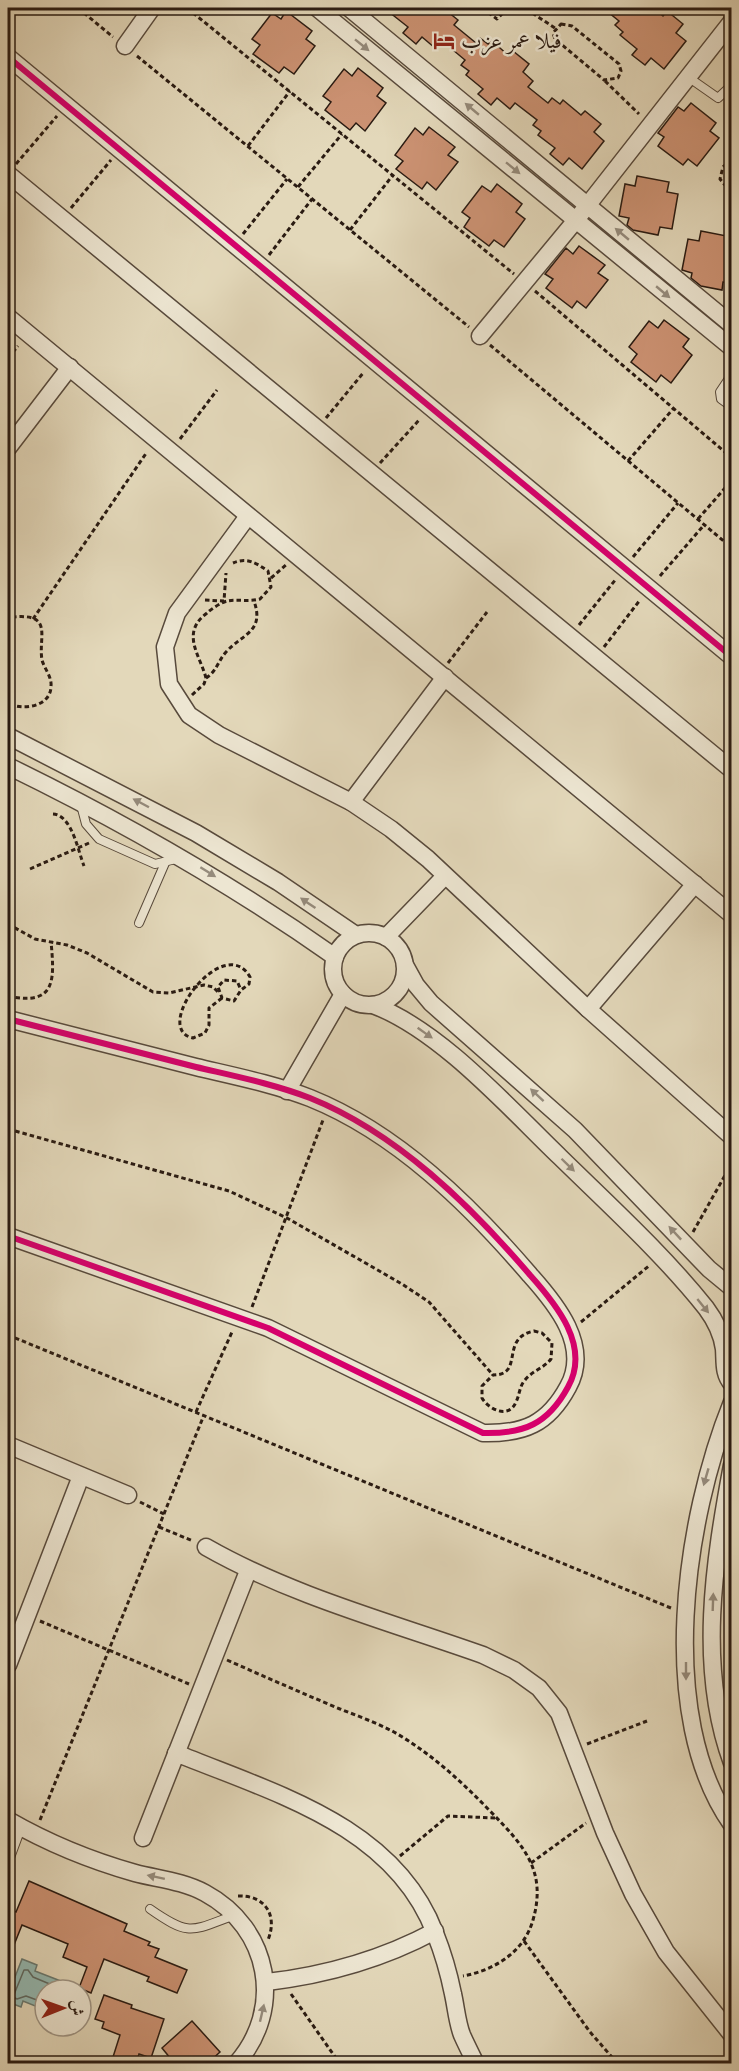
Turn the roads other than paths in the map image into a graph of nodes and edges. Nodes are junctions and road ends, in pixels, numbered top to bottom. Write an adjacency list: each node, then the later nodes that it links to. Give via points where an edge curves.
1 (152, 8): 7 (street)
2 (316, 8): 13 (street, one-way to 13)
3 (352, 8): 12 (street, one-way to 3)
4 (726, 8): 5 (street)
5 (732, 12)
6 (732, 21): 9 (street)
7 (124, 46)
8 (8, 57): 23 (street)
9 (688, 77): 10 (lane, via 718,98); 12 (street)
10 (732, 85)
11 (8, 174): 27 (street)
12 (587, 205): 13 (street); 15 (street, one-way to 12)
13 (576, 220): 16 (street); 17 (street, one-way to 17)
14 (8, 317): 18 (street)
15 (732, 325)
16 (480, 336)
17 (730, 344)
18 (70, 367): 21 (street); 22 (street)
19 (732, 374): 20 (lane, via 720,392 721,399)
20 (732, 407)
21 (8, 448)
22 (249, 516): 24 (street); 29 (street, via 177,613 165,647 169,684 189,715 219,735)
23 (732, 657)
24 (442, 675): 29 (street); 33 (street)
25 (8, 736): 36 (street, one-way to 25, via 196,832)
26 (8, 766): 28 (street)
27 (732, 770)
28 (80, 801): 30 (street); 31 (lane, via 86,824 99,839 143,860)
29 (351, 802): 32 (street, via 391,829)
30 (183, 857): 31 (lane); 38 (street, one-way to 38)
31 (165, 863): 35 (lane)
32 (445, 876): 37 (street); 42 (street)
33 (695, 884): 34 (street); 42 (street)
34 (732, 915)
35 (139, 923)
36 (356, 935): 37 (street); 38 (street)
37 (386, 937): 39 (street, via 402,954)
38 (335, 957): 40 (street, via 334,976)
39 (405, 965): 41 (street, via 401,987 394,996); 47 (street, one-way to 39, via 575,1130 431,1003)
40 (343, 994): 41 (street, via 352,1001); 44 (street)
41 (374, 1005): 48 (street, one-way to 48, via 435,1040 659,1257 718,1327 725,1369)
42 (588, 1009): 45 (street)
43 (8, 1019): 44 (street)
44 (287, 1091): 46 (street, via 327,1107 399,1150 447,1186 494,1233 566,1320 575,1358 570,1384 556,1407 535,1425 510,1434 483,1433 243,1318)
45 (732, 1137)
46 (8, 1236)
47 (732, 1288)
48 (732, 1384)
49 (732, 1402): 60 (street, one-way to 60, via 704,1483 693,1531 686,1682 706,1775)
50 (8, 1445): 52 (street)
51 (732, 1465): 54 (street)
52 (81, 1476): 53 (street); 57 (street)
53 (128, 1495)
54 (726, 1525): 59 (street, one-way to 54, via 723,1741 714,1691 713,1591)
55 (206, 1546): 56 (street)
56 (248, 1571): 58 (street); 68 (street, via 483,1655 539,1688 559,1713 633,1894 666,1952)
57 (8, 1665)
58 (177, 1753): 62 (street); 66 (street, via 311,1808 351,1829 391,1864 414,1893)
59 (732, 1763)
60 (732, 1825)
61 (21, 1828): 63 (lane); 65 (street, one-way to 61, via 182,1883 89,1859)
62 (143, 1838)
63 (8, 1863)
64 (150, 1909): 65 (lane, via 186,1930)
65 (235, 1915): 67 (street, via 256,1944)
66 (435, 1931): 67 (street, via 370,1961); 70 (street, via 461,2033)
67 (274, 1981): 69 (street, one-way to 67, via 250,2048)
68 (732, 2035)
69 (236, 2064)
70 (476, 2064)

